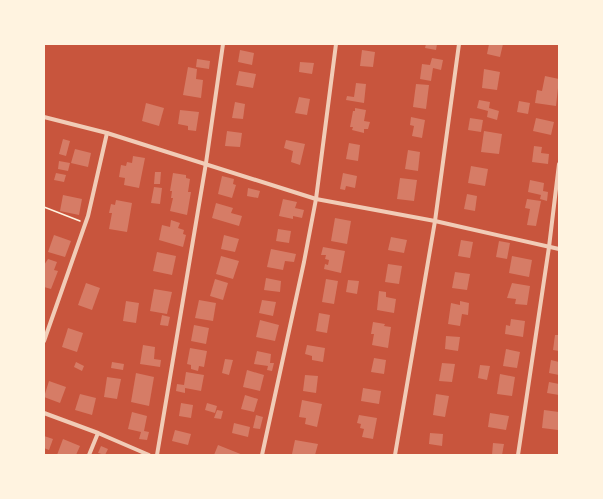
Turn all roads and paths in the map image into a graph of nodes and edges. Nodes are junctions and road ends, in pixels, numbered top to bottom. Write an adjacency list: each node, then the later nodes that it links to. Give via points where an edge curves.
1 (223, 44): 6 (street)
2 (336, 44): 8 (street)
3 (459, 44): 10 (street)
4 (44, 117): 5 (street)
5 (108, 133): 6 (street); 11 (street)
6 (206, 163): 8 (street); 19 (street)
7 (559, 164): 12 (street)
8 (316, 199): 10 (street); 20 (street)
9 (44, 207): 11 (path)
10 (435, 221): 12 (street); 21 (street)
11 (85, 224): 14 (street)
12 (549, 247): 13 (street); 22 (street)
13 (559, 248)
14 (44, 341)
15 (44, 413): 16 (street)
16 (98, 433): 17 (street); 18 (street)
17 (89, 455)
18 (149, 455)
19 (157, 455)
20 (262, 455)
21 (395, 455)
22 (518, 455)

